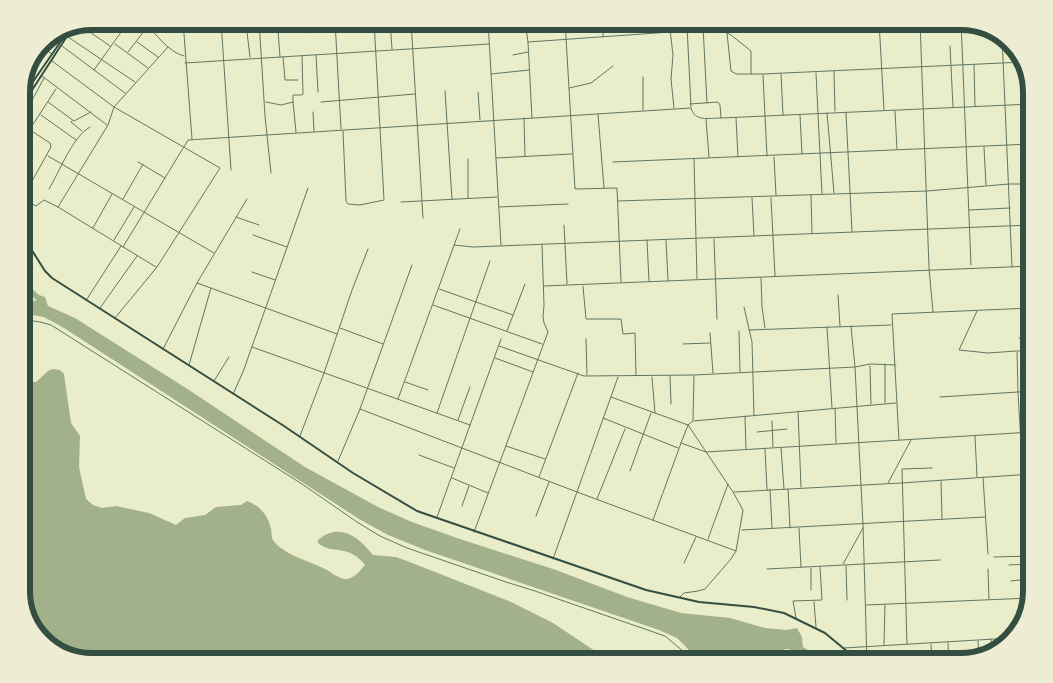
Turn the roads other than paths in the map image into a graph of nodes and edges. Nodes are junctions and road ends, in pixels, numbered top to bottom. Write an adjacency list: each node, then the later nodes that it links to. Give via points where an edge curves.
1 (122, 30): 34 (street)
2 (145, 30): 32 (street)
3 (152, 30): 40 (street)
4 (184, 30): 52 (street)
5 (222, 30): 59 (street)
6 (260, 30): 57 (street)
7 (278, 30): 54 (street)
8 (307, 30): 26 (street)
9 (335, 30): 47 (street)
10 (390, 30): 24 (street); 43 (street)
11 (412, 30): 41 (street)
12 (488, 30): 35 (street)
13 (526, 30): 33 (street)
14 (565, 30): 31 (street)
15 (603, 30): 30 (street)
16 (687, 30): 101 (street)
17 (703, 30): 99 (street)
18 (721, 30): 27 (street)
19 (880, 30): 70 (street)
20 (920, 30): 68 (street)
21 (961, 30): 64 (street)
22 (88, 31): 39 (street)
23 (247, 32): 56 (street)
24 (375, 32): 44 (street)
25 (671, 32): 30 (street); 109 (street)
26 (307, 33)
27 (727, 33): 76 (street, via 750,51); 76 (street, via 731,71)
28 (67, 36): 36 (main road); 58 (street)
29 (63, 37): 48 (main road)
30 (603, 37): 31 (street)
31 (566, 40): 33 (street); 86 (street)
32 (136, 41): 46 (street); 55 (street)
33 (528, 42): 45 (street)
34 (114, 43): 39 (street); 46 (street)
35 (489, 44): 41 (street); 75 (street)
36 (61, 46): 60 (main road); 71 (street)
37 (950, 46): 67 (street)
38 (1003, 46): 63 (street)
39 (111, 47): 58 (street)
40 (168, 47): 52 (street); 55 (street)
41 (413, 49): 43 (street); 92 (street)
42 (47, 50): 48 (street)
43 (392, 50): 44 (street)
44 (376, 51): 47 (street); 93 (street)
45 (528, 52): 51 (street); 72 (street)
46 (128, 53): 69 (street)
47 (337, 53): 50 (street); 95 (street)
48 (52, 54): 84 (main road)
49 (302, 55): 50 (street); 53 (street); 97 (street, via 303,94 293,96)
50 (316, 55): 87 (street)
51 (513, 55)
52 (185, 56): 61 (street)
53 (283, 56): 54 (street); 82 (street, via 285,80)
54 (280, 57): 57 (street)
55 (158, 58): 69 (street)
56 (250, 58): 57 (street); 59 (street)
57 (262, 58): 94 (street)
58 (102, 59): 71 (street); 83 (street)
59 (224, 60): 61 (street); 145 (street)
60 (51, 61): 79 (main road); 105 (street)
61 (186, 62): 146 (street)
62 (1016, 62): 63 (street)
63 (1004, 63): 65 (street); 103 (street)
64 (963, 65): 65 (street); 67 (street); 107 (street)
65 (974, 65): 104 (street)
66 (613, 66): 86 (street, via 591,83)
67 (951, 66): 68 (street); 106 (street)
68 (922, 67): 70 (street); 110 (street)
69 (148, 69): 83 (street)
70 (882, 69): 73 (street); 113 (street)
71 (94, 70): 91 (street)
72 (530, 70): 75 (street); 127 (street)
73 (834, 71): 74 (street); 116 (street)
74 (816, 72): 78 (street); 120 (street)
75 (491, 74): 132 (street)
76 (751, 74): 77 (street)
77 (763, 74): 78 (street); 125 (street)
78 (781, 74): 122 (street)
79 (42, 76): 81 (street); 90 (main road)
80 (642, 77): 112 (street)
81 (44, 78): 85 (street); 100 (street)
82 (298, 80)
83 (136, 82): 91 (street)
84 (31, 83)
85 (57, 87): 96 (street); 114 (street)
86 (568, 88): 124 (street)
87 (318, 92)
88 (445, 92): 134 (street)
89 (478, 92): 133 (street)
90 (30, 93)
91 (125, 94): 105 (street)
92 (416, 94): 93 (street); 136 (street)
93 (378, 98): 95 (street); 138 (street)
94 (264, 101): 97 (street, via 274,104); 144 (street)
95 (340, 101): 98 (street); 140 (street)
96 (48, 102): 121 (street); 131 (street)
97 (293, 102): 143 (street)
98 (321, 102)
99 (708, 103): 101 (street); 129 (street, via 719,104)
100 (30, 104)
101 (690, 104): 108 (street)
102 (1023, 104): 103 (street)
103 (1006, 105): 104 (street); 149 (street)
104 (975, 106): 107 (street)
105 (114, 107): 135 (street); 151 (street)
106 (953, 107): 107 (street); 110 (street)
107 (964, 107): 152 (street)
108 (691, 108): 109 (street); 128 (street, via 695,116)
109 (674, 109): 112 (street)
110 (923, 109): 111 (street); 153 (street)
111 (895, 110): 113 (street); 154 (street)
112 (643, 111): 119 (street)
113 (884, 111): 117 (street)
114 (90, 112): 131 (street); 135 (street)
115 (313, 112): 142 (street)
116 (835, 112): 117 (street); 118 (street)
117 (846, 112): 155 (street)
118 (827, 113): 120 (street); 156 (street)
119 (598, 114): 124 (street); 183 (street)
120 (818, 114): 123 (street); 159 (street)
121 (39, 115): 139 (street); 147 (street)
122 (783, 115): 123 (street); 125 (street)
123 (800, 115): 158 (street)
124 (570, 116): 127 (street); 157 (street)
125 (765, 116): 130 (street); 161 (street)
126 (524, 118): 127 (street); 132 (street); 163 (street)
127 (532, 118)
128 (706, 118): 129 (street); 166 (street)
129 (721, 118): 130 (street)
130 (736, 118): 164 (street)
131 (72, 120): 141 (street)
132 (494, 120): 133 (street); 165 (street)
133 (480, 121): 134 (street)
134 (447, 123): 136 (street); 198 (street)
135 (108, 125): 175 (street)
136 (418, 125): 138 (street); 200 (street)
137 (90, 127): 141 (street)
138 (381, 128): 140 (street); 140 (street, via 384,200 360,206 346,201)
139 (30, 130): 160 (street, via 50,143)
140 (342, 130): 142 (street)
141 (83, 131): 147 (street)
142 (314, 132): 143 (street)
143 (296, 133): 144 (street)
144 (267, 135): 145 (street); 174 (street)
145 (229, 137): 146 (street); 173 (street)
146 (192, 140): 151 (street, via 188,140)
147 (77, 141): 171 (street)
148 (1023, 144): 149 (street)
149 (1007, 145): 150 (street); 178 (street)
150 (984, 146): 152 (street); 180 (street)
151 (184, 147): 176 (street); 221 (street, via 220,168)
152 (966, 147): 153 (street); 181 (street)
153 (925, 149): 154 (street); 185 (street)
154 (897, 150): 155 (street)
155 (848, 152): 156 (street); 189 (street)
156 (830, 153): 159 (street); 188 (street)
157 (572, 154): 163 (street); 183 (street, via 574,189)
158 (802, 154): 159 (street); 162 (street)
159 (820, 154): 187 (street)
160 (48, 156): 171 (street); 177 (street)
161 (767, 156): 162 (street); 164 (street)
162 (774, 156): 193 (street)
163 (526, 157): 165 (street)
164 (738, 157): 166 (street)
165 (496, 158): 191 (street)
166 (709, 158): 168 (street)
167 (468, 159): 195 (street)
168 (694, 159): 170 (street); 199 (street)
169 (138, 162): 172 (street)
170 (613, 162)
171 (62, 164): 175 (street); 184 (street)
172 (142, 164): 176 (street); 196 (street)
173 (231, 170)
174 (271, 172)
175 (78, 174): 186 (street); 206 (street)
176 (165, 178): 210 (street)
177 (30, 183)
178 (1009, 184): 179 (street); 180 (street); 208 (street)
179 (1023, 184)
180 (986, 186): 181 (street)
181 (968, 187): 185 (street); 209 (street)
182 (308, 188): 239 (street)
183 (604, 188): 201 (street, via 617,188)
184 (49, 189)
185 (927, 191): 189 (street); 220 (street)
186 (112, 194): 196 (street); 217 (street)
187 (822, 194): 188 (street); 190 (street)
188 (834, 194): 189 (street)
189 (850, 194): 222 (street)
190 (811, 195): 193 (street); 223 (street)
191 (498, 196): 195 (street); 207 (street)
192 (771, 196): 193 (street); 194 (street); 226 (street)
193 (776, 196)
194 (752, 197): 199 (street); 225 (street)
195 (468, 198): 198 (street)
196 (122, 199): 205 (street)
197 (247, 199): 211 (street)
198 (452, 199): 200 (street)
199 (695, 199): 201 (street); 227 (street)
200 (422, 200): 202 (street); 212 (street)
201 (618, 201): 232 (street)
202 (401, 202)
203 (30, 203): 206 (street, via 36,206 44,200)
204 (568, 204): 207 (street)
205 (134, 206): 210 (street); 231 (street)
206 (58, 207): 217 (street)
207 (498, 207): 238 (street)
208 (1010, 208): 209 (street); 215 (street)
209 (969, 210): 218 (street)
210 (145, 213): 221 (street); 237 (street)
211 (236, 217): 213 (street); 241 (street)
212 (423, 218)
213 (259, 225)
214 (564, 225): 234 (street)
215 (1011, 226): 216 (street); 218 (street); 248 (street)
216 (1023, 226)
217 (92, 228): 231 (street)
218 (970, 228): 220 (street); 245 (street)
219 (460, 229): 235 (street)
220 (928, 229): 222 (street); 249 (street)
221 (179, 232): 241 (street); 247 (street)
222 (852, 232): 223 (street)
223 (812, 234): 226 (street)
224 (253, 235): 239 (street)
225 (754, 236): 226 (street); 228 (street)
226 (773, 236): 251 (street)
227 (696, 238): 228 (street); 230 (street); 255 (street)
228 (714, 238): 253 (street)
229 (647, 240): 230 (street); 232 (street); 257 (street)
230 (666, 240): 256 (street)
231 (114, 241): 237 (street)
232 (620, 241): 234 (street); 259 (street)
233 (542, 244): 234 (street); 238 (street); 262 (street)
234 (565, 244): 263 (street)
235 (454, 245): 238 (street); 265 (street)
236 (30, 246): 267 (main road, via 52,278)
237 (122, 246): 242 (street); 267 (street)
238 (501, 246)
239 (287, 247): 254 (street)
240 (368, 249): 285 (street)
241 (214, 253): 258 (street)
242 (137, 255): 247 (street); 271 (street)
243 (490, 261): 268 (street)
244 (412, 265): 299 (street)
245 (971, 265)
246 (1023, 266): 248 (street)
247 (156, 267): 279 (street)
248 (1012, 267): 249 (street)
249 (930, 270): 251 (street); 275 (street)
250 (252, 272): 254 (street)
251 (775, 277): 252 (street)
252 (761, 278): 253 (street); 286 (street)
253 (715, 279): 255 (street); 278 (street)
254 (276, 280): 272 (street)
255 (697, 280): 256 (street)
256 (668, 281): 257 (street)
257 (649, 282): 259 (street)
258 (196, 283): 264 (street); 302 (street)
259 (621, 283): 261 (street)
260 (525, 284): 276 (street)
261 (583, 285): 263 (street); 323 (street, via 586,319 621,318 623,334 635,333)
262 (544, 286): 263 (street); 297 (street, via 543,316 548,332)
263 (567, 286)
264 (211, 288): 272 (street); 311 (street)
265 (438, 288): 268 (street); 269 (street)
266 (838, 295): 284 (street)
267 (87, 300): 271 (main road)
268 (476, 302): 276 (street); 277 (street)
269 (432, 305): 277 (street); 327 (street)
270 (744, 307): 287 (street)
271 (99, 308): 279 (main road)
272 (266, 308): 291 (street); 301 (street)
273 (1023, 308): 274 (street)
274 (977, 310): 275 (street); 303 (street, via 959,350)
275 (933, 312): 281 (street, via 892,314)
276 (513, 315): 288 (street)
277 (470, 318): 288 (street); 346 (street)
278 (717, 318)
279 (114, 319): 302 (main road)
280 (30, 320): 465 (street, via 51,325 380,536 406,548 665,636)
281 (892, 325): 282 (street); 310 (street)
282 (851, 326): 284 (street); 313 (street)
283 (827, 327): 284 (street); 286 (street); 312 (street)
284 (840, 327)
285 (339, 328): 291 (street); 299 (street)
286 (765, 329): 287 (street)
287 (749, 330): 316 (street)
288 (507, 331): 297 (street)
289 (739, 331): 315 (street)
290 (710, 333): 296 (street)
291 (337, 334): 317 (street)
292 (1019, 338): 293 (street)
293 (1023, 338)
294 (501, 339): 300 (street)
295 (586, 339): 321 (street)
296 (711, 343): 298 (street); 319 (street)
297 (543, 344): 307 (street)
298 (683, 344)
299 (383, 345): 329 (street)
300 (499, 346): 306 (street); 307 (street)
301 (252, 347): 317 (street); 333 (street)
302 (162, 349): 311 (main road)
303 (1017, 351): 304 (street); 331 (street)
304 (1023, 351)
305 (229, 357): 326 (street)
306 (495, 358): 314 (street); 355 (street)
307 (538, 360): 314 (street); 318 (street)
308 (870, 364): 309 (street); 313 (street); 340 (street)
309 (885, 364): 310 (street); 339 (street)
310 (896, 365): 337 (street)
311 (189, 366): 326 (main road)
312 (829, 367): 313 (street); 316 (street); 342 (street)
313 (855, 367): 341 (street)
314 (533, 372): 370 (street)
315 (740, 372): 316 (street); 319 (street)
316 (754, 372): 349 (street)
317 (324, 373): 329 (street); 363 (street)
318 (578, 374): 321 (street); 380 (street)
319 (713, 374): 320 (street)
320 (694, 375): 325 (street); 352 (street)
321 (587, 376): 322 (street)
322 (618, 376): 323 (street); 334 (street)
323 (636, 376): 324 (street)
324 (652, 376): 325 (street); 348 (street)
325 (670, 376): 338 (street)
326 (213, 382): 333 (main road)
327 (404, 382): 330 (street); 336 (street)
328 (470, 387): 353 (street)
329 (367, 388): 336 (street); 344 (street)
330 (428, 390)
331 (1018, 392): 332 (street); 335 (street); 361 (street)
332 (1023, 392)
333 (233, 394): 363 (main road)
334 (611, 397): 347 (street); 351 (street)
335 (940, 397)
336 (398, 399): 346 (street)
337 (896, 402): 339 (street); 365 (street)
338 (671, 404)
339 (885, 404): 340 (street)
340 (872, 405): 341 (street)
341 (856, 406): 343 (street); 368 (street)
342 (832, 408): 343 (street); 345 (street)
343 (835, 408): 369 (street)
344 (360, 409): 373 (street); 381 (street)
345 (798, 411): 349 (street); 371 (street)
346 (437, 413): 353 (street)
347 (651, 413): 348 (street); 362 (street)
348 (656, 414): 356 (street)
349 (754, 415): 350 (street)
350 (745, 416): 352 (street); 377 (street)
351 (604, 418): 357 (street); 403 (street)
352 (693, 420): 356 (street)
353 (458, 421): 355 (street)
354 (772, 421): 359 (street)
355 (470, 425): 373 (street)
356 (688, 425): 367 (street); 378 (street)
357 (626, 427): 362 (street); 406 (street)
358 (787, 429): 359 (street)
359 (772, 431): 360 (street); 376 (street)
360 (757, 432)
361 (1021, 433): 364 (street); 386 (street)
362 (643, 434): 374 (street); 385 (street)
363 (299, 436): 381 (main road)
364 (974, 436): 366 (street); 390 (street)
365 (899, 440): 366 (street); 368 (street)
366 (911, 440): 393 (street)
367 (681, 443): 374 (street); 378 (street)
368 (858, 443): 369 (street); 396 (street)
369 (836, 444): 371 (street)
370 (506, 446): 380 (street); 382 (street)
371 (798, 446): 372 (street); 399 (street)
372 (781, 447): 376 (street); 401 (street)
373 (462, 448): 382 (street); 383 (street)
374 (679, 448): 412 (street)
375 (765, 448): 376 (street); 377 (street); 402 (street)
376 (773, 448)
377 (746, 450): 378 (street)
378 (706, 452): 395 (street)
379 (419, 455): 383 (street)
380 (545, 459): 389 (street)
381 (337, 462): 410 (main road, via 413,509)
382 (500, 463): 389 (street); 405 (street)
383 (454, 468): 388 (street)
384 (932, 468): 394 (street, via 902,469)
385 (630, 471)
386 (1023, 475): 387 (street)
387 (983, 477): 390 (street); 409 (street)
388 (451, 478): 397 (street); 410 (street)
389 (539, 478): 392 (street)
390 (976, 478): 391 (street)
391 (941, 480): 394 (street); 411 (street)
392 (549, 482): 403 (street); 408 (street)
393 (887, 483): 394 (street); 396 (street)
394 (901, 483): 413 (street)
395 (728, 484): 404 (street); 422 (street)
396 (861, 484): 399 (street); 414 (street)
397 (469, 485): 405 (street); 407 (street)
398 (788, 488): 399 (street); 401 (street); 417 (street)
399 (801, 488)
400 (770, 489): 401 (street); 402 (street); 418 (street)
401 (784, 489)
402 (767, 490): 404 (street)
403 (577, 492): 406 (street); 427 (street)
404 (733, 492): 419 (street, via 743,510)
405 (488, 494): 420 (street)
406 (597, 500): 412 (street)
407 (462, 506)
408 (536, 516)
409 (986, 517): 411 (street); 424 (street)
410 (436, 518): 420 (main road)
411 (942, 519): 413 (street)
412 (653, 520): 421 (street)
413 (902, 521): 414 (street); 429 (street)
414 (862, 524): 415 (street); 416 (street)
415 (798, 527): 417 (street); 437 (street)
416 (863, 527): 431 (street); 433 (street)
417 (790, 528): 418 (street)
418 (772, 529): 419 (street)
419 (740, 530): 423 (street)
420 (474, 532): 427 (main road)
421 (696, 536): 422 (street); 430 (street)
422 (708, 540): 423 (street)
423 (736, 551): 444 (street, via 705,588 684,593)
424 (988, 554)
425 (1023, 556): 426 (street)
426 (994, 558)
427 (553, 559): 444 (main road)
428 (940, 560): 429 (street)
429 (904, 562): 431 (street); 449 (street)
430 (684, 563)
431 (864, 564): 434 (street); 450 (street)
432 (1023, 564): 435 (street)
433 (842, 565): 434 (street); 436 (street)
434 (846, 565): 447 (street)
435 (1009, 565)
436 (820, 566): 438 (street); 446 (street, via 822,600)
437 (801, 567): 438 (street); 439 (street)
438 (810, 567): 443 (street)
439 (766, 569)
440 (988, 569): 448 (street)
441 (1023, 580): 442 (street)
442 (1011, 581)
443 (811, 590)
444 (680, 598): 452 (main road, via 762,608)
445 (1022, 598): 448 (street)
446 (814, 600): 452 (street, via 793,601); 453 (street)
447 (847, 600)
448 (989, 600): 449 (street)
449 (906, 604): 451 (street); 459 (street)
450 (865, 605): 451 (street); 461 (street)
451 (886, 605): 462 (street)
452 (796, 619): 453 (main road)
453 (816, 628): 463 (main road)
454 (1001, 639): 456 (street)
455 (978, 640): 456 (street); 457 (street); 464 (street)
456 (991, 640): 460 (street)
457 (948, 642): 458 (street); 469 (street)
458 (931, 643): 459 (street); 468 (street)
459 (907, 644): 462 (street)
460 (992, 645)
461 (866, 646): 462 (street); 463 (street); 467 (street)
462 (884, 646)
463 (844, 648): 466 (main road)
464 (979, 650)
465 (685, 653)
466 (850, 653)
467 (866, 653)
468 (932, 653)
469 (949, 653)

